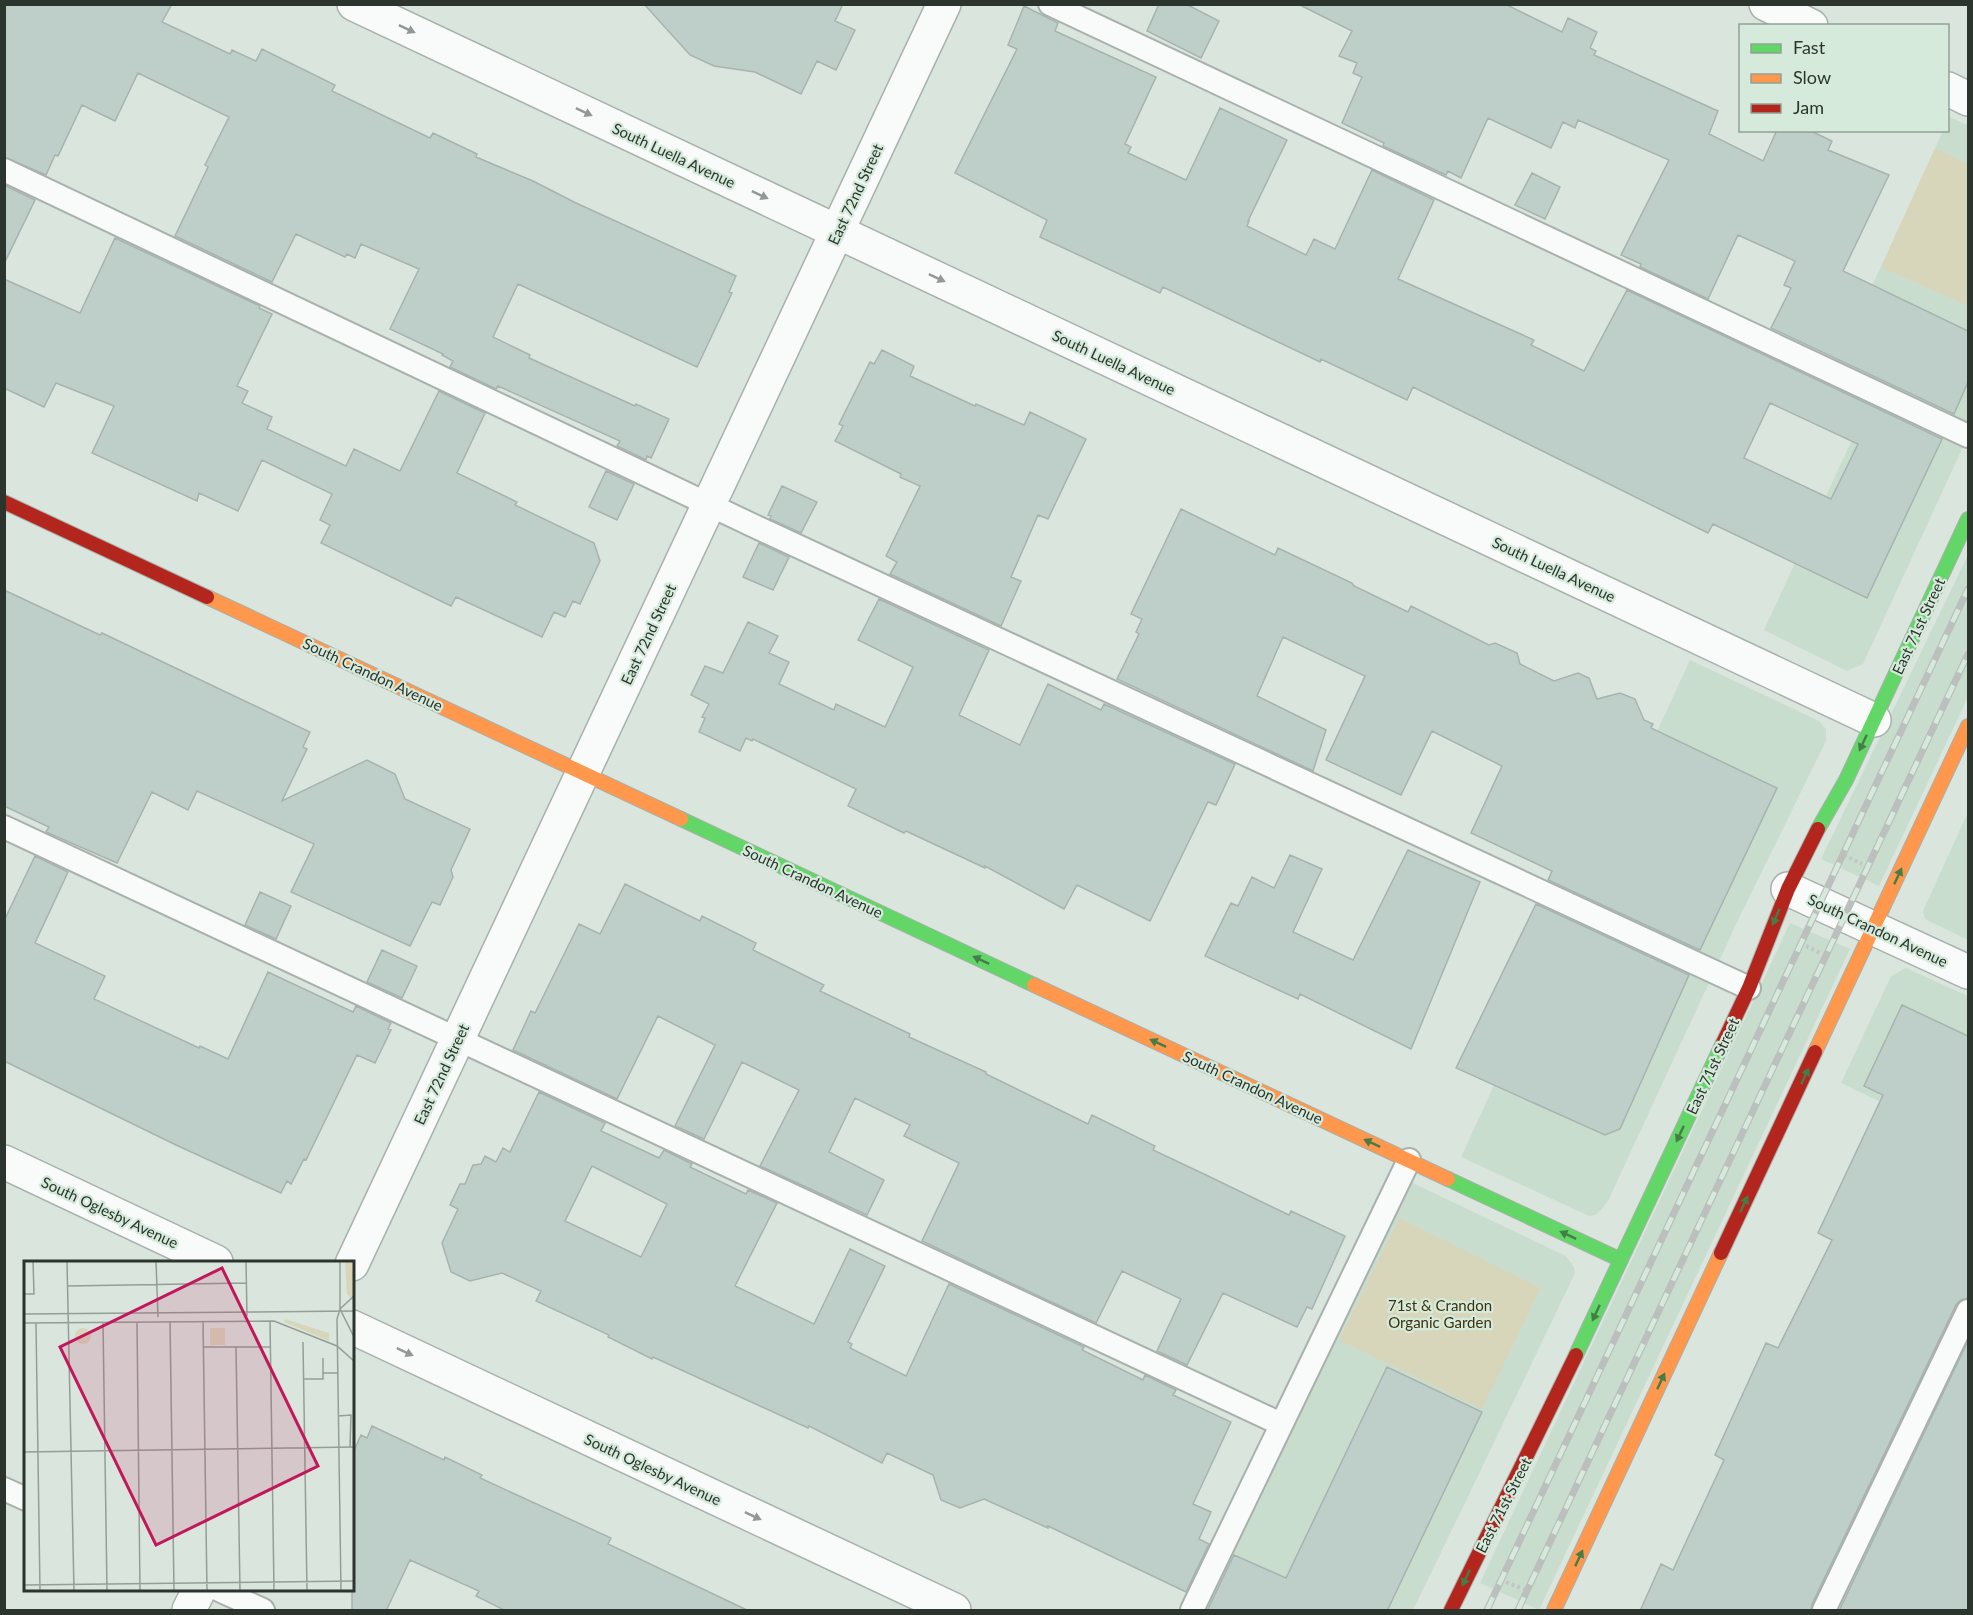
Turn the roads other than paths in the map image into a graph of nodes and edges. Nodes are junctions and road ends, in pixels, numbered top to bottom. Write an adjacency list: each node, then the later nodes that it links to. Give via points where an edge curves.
1 (354, 4): 9 (street, South Luella Avenue, one-way to 9)
2 (944, 4): 9 (street, East 72nd Street)
3 (1050, 4): 10 (lane)
4 (1767, 4): 5 (street)
5 (1807, 24)
6 (1949, 90): 7 (street)
7 (1968, 99)
8 (4, 170): 12 (lane)
9 (837, 232): 12 (street, East 72nd Street); 14 (street, South Luella Avenue, one-way to 14)
10 (1968, 436)
11 (4, 502): 16 (main road, South Crandon Avenue)
12 (709, 505): 16 (street, East 72nd Street); 21 (lane)
13 (1968, 519): 14 (main road, East 71st Street)
14 (1874, 720): 18 (main road, East 71st Street, one-way to 18)
15 (1968, 726): 19 (main road, one-way to 15)
16 (583, 773): 22 (street, East 72nd Street); 23 (main road, South Crandon Avenue, one-way to 16)
17 (4, 827): 22 (lane)
18 (1788, 889): 19 (street, South Crandon Avenue); 21 (main road, East 71st Street, one-way to 21)
19 (1874, 929): 20 (street, South Crandon Avenue); 40 (main road, one-way to 19)
20 (1968, 972)
21 (1749, 988): 25 (main road, East 71st Street, one-way to 25)
22 (458, 1039): 27 (street, East 72nd Street); 30 (lane)
23 (1409, 1160): 25 (main road, South Crandon Avenue, one-way to 23); 30 (lane)
24 (4, 1162): 26 (street, South Oglesby Avenue)
25 (1621, 1260): 39 (main road, East 71st Street, one-way to 39)
26 (212, 1261)
27 (353, 1261)
28 (1968, 1311): 41 (lane)
29 (354, 1328): 37 (street, South Oglesby Avenue, one-way to 37)
30 (1281, 1424): 38 (lane)
31 (4, 1489): 32 (lane)
32 (24, 1498)
33 (199, 1591): 35 (street)
34 (221, 1591): 36 (lane)
35 (189, 1611)
36 (263, 1611)
37 (954, 1611)
38 (1192, 1611)
39 (1450, 1611)
40 (1554, 1611)
41 (1824, 1611)

